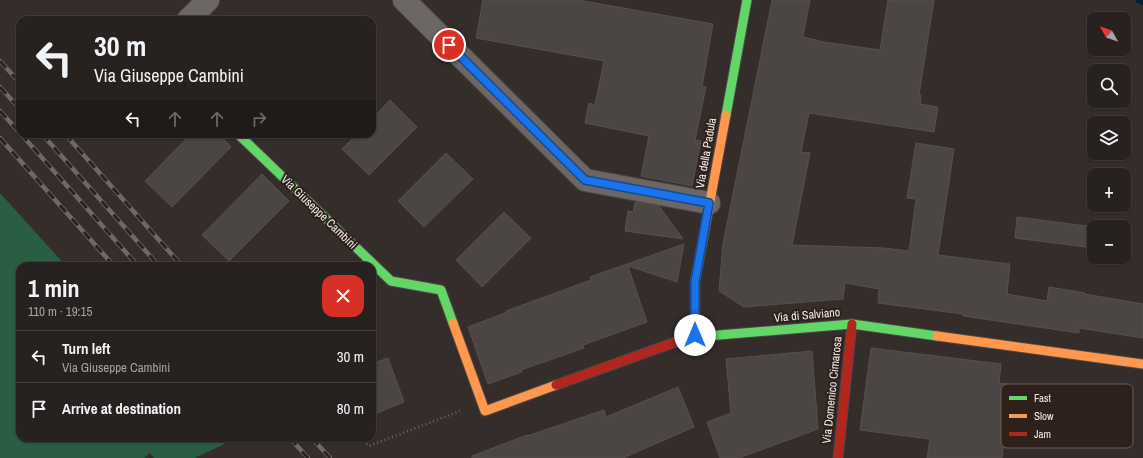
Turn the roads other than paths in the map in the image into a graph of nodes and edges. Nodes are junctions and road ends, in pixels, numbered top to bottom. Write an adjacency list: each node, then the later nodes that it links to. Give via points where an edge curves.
1 (208, 0): 4 (street)
2 (404, 0): 6 (street, via 585,180)
3 (747, 0): 6 (street, Via della Padula)
4 (192, 16)
5 (242, 138): 7 (street, Via Giuseppe Cambini)
6 (709, 203): 10 (street, Via della Padula, via 695,282)
7 (370, 262)
8 (376, 267): 12 (street, Via Giuseppe Cambini, via 391,282 441,290)
9 (852, 324): 10 (street, Via di Salviano); 11 (street, Via di Salviano); 13 (street, Via Domenico Cimarosa)
10 (695, 335): 12 (street, Via di Salviano)
11 (1143, 364)
12 (484, 411)
13 (838, 458)

